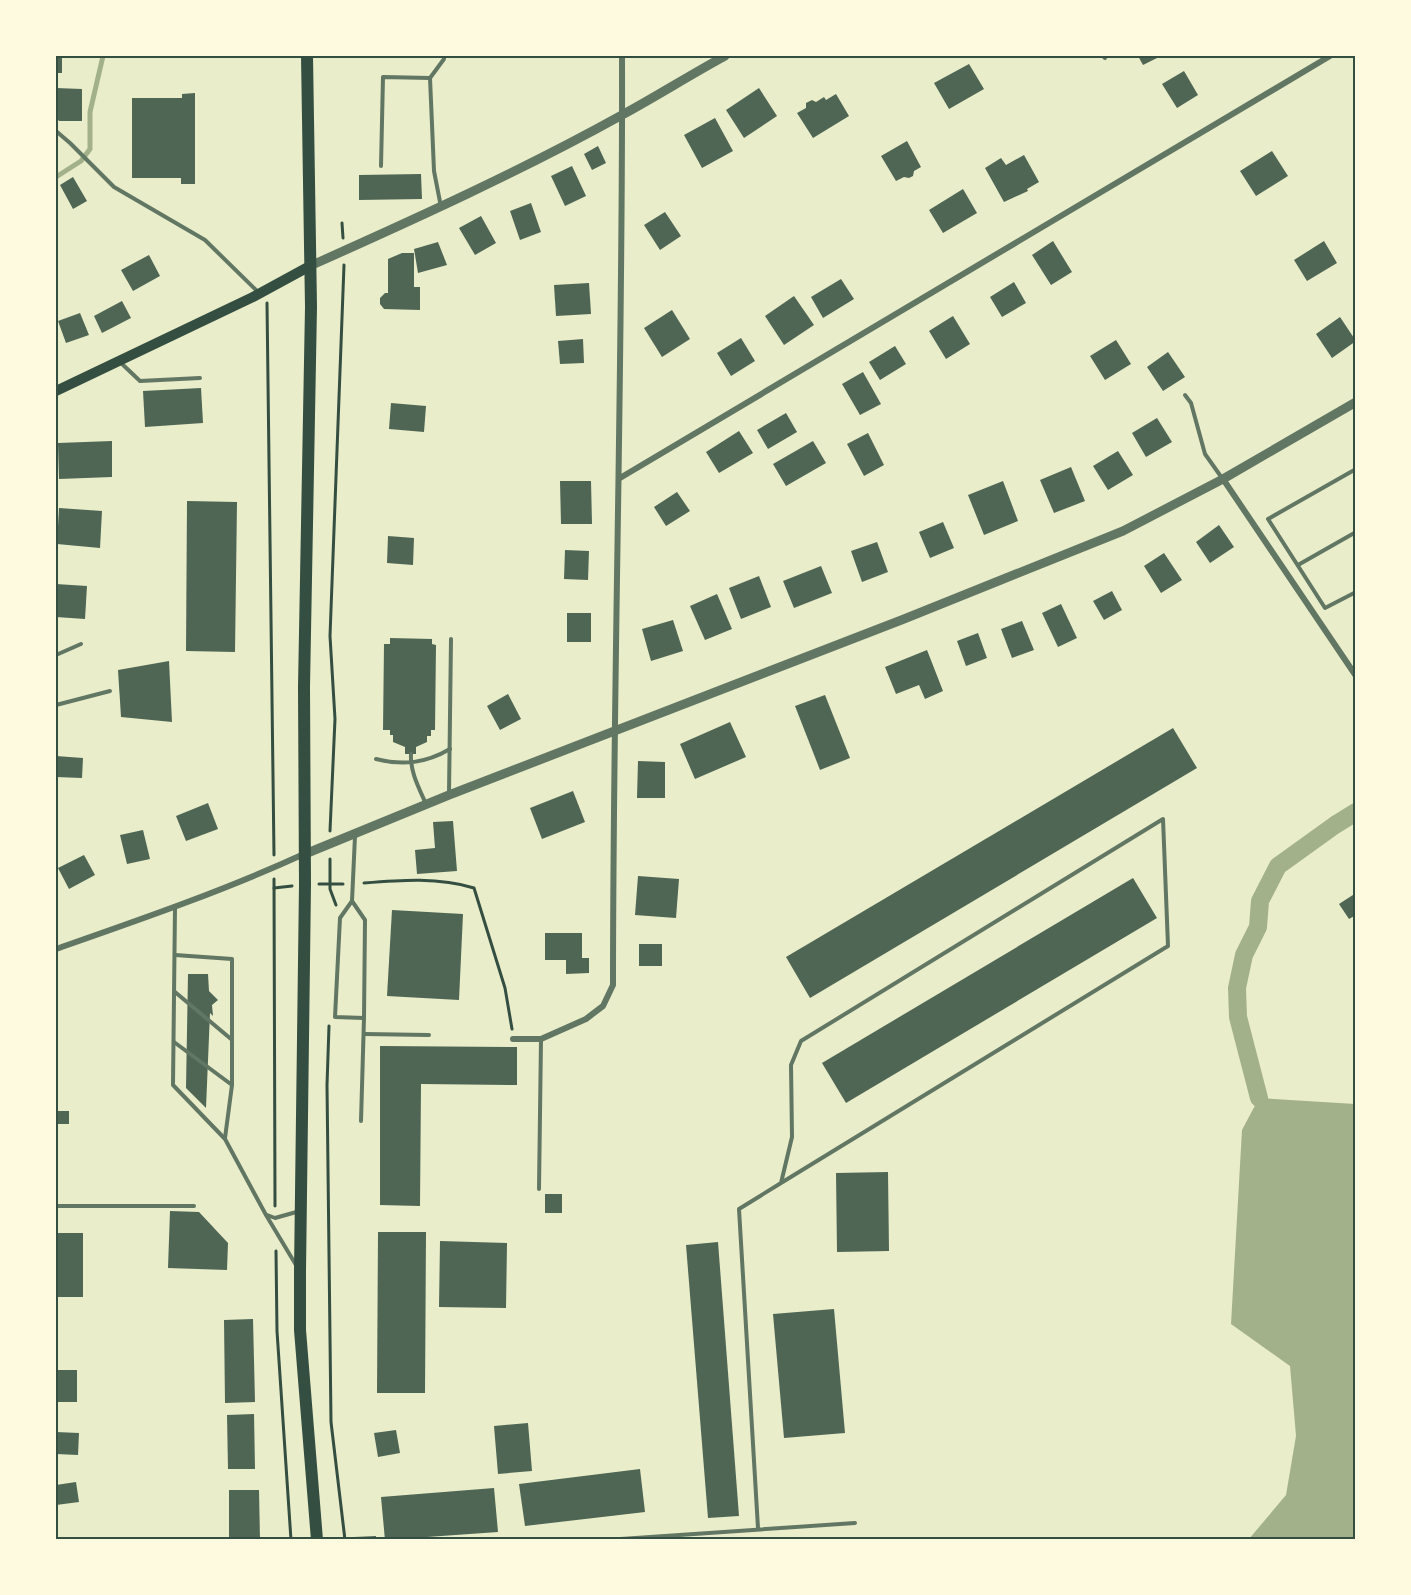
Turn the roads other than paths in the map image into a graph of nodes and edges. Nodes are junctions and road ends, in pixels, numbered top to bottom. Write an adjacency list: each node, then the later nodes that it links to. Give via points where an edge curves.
1 (307, 56): 11 (main road)
2 (444, 56): 6 (lane)
3 (621, 56): 7 (street)
4 (725, 56): 7 (street)
5 (1330, 56): 19 (street)
6 (430, 78): 9 (lane, via 382,77); 10 (lane, via 434,171)
7 (622, 115): 10 (street); 19 (street)
8 (56, 131): 12 (lane, via 114,187 205,240)
9 (381, 166)
10 (441, 207): 11 (street)
11 (310, 266): 12 (main road); 38 (main road)
12 (263, 292): 13 (main road)
13 (119, 360): 14 (lane, via 140,381); 15 (main road)
14 (200, 378)
15 (56, 391)
16 (1185, 395): 20 (lane, via 1191,403 1205,454)
17 (1356, 402): 20 (street)
18 (1356, 469): 22 (lane, via 1268,519)
19 (620, 478): 30 (street)
20 (1223, 479): 27 (street); 30 (street, via 1123,531)
21 (1356, 532): 22 (lane)
22 (1298, 565): 23 (lane, via 1325,608)
23 (1356, 592)
24 (451, 639): 31 (lane)
25 (81, 644): 26 (lane)
26 (56, 655)
27 (1356, 676)
28 (110, 691): 29 (lane)
29 (56, 705)
30 (615, 729): 35 (street); 48 (street, via 613,985 603,1006 586,1019)
31 (450, 749): 34 (lane); 35 (lane)
32 (411, 754): 34 (lane)
33 (376, 759): 34 (lane)
34 (410, 763): 36 (lane)
35 (449, 795): 36 (street)
36 (426, 804): 37 (street)
37 (355, 833): 38 (street); 39 (lane)
38 (305, 854): 40 (street); 58 (main road)
39 (352, 901): 44 (lane, via 365,920); 44 (lane, via 340,918 335,1017)
40 (175, 907): 41 (street); 42 (lane)
41 (56, 949)
42 (175, 955): 43 (lane); 49 (lane, via 232,959)
43 (174, 991): 49 (lane); 50 (lane)
44 (364, 1018): 45 (lane)
45 (364, 1034): 46 (lane); 52 (lane)
46 (429, 1035)
47 (513, 1039): 48 (street)
48 (541, 1039): 55 (lane)
49 (231, 1040): 51 (lane)
50 (174, 1041): 51 (lane); 53 (lane, via 173,1085)
51 (232, 1085): 53 (lane)
52 (362, 1120)
53 (225, 1139): 59 (lane)
54 (781, 1183): 54 (lane, via 1168,946 1163,819 801,1041 791,1065 792,1137); 62 (lane, via 738,1209)
55 (539, 1189)
56 (56, 1206): 57 (lane)
57 (194, 1206)
58 (301, 1211): 59 (lane, via 275,1218); 60 (main road)
59 (266, 1215): 60 (lane)
60 (300, 1271): 64 (main road, via 300,1330)
61 (855, 1522): 62 (lane)
62 (758, 1528): 63 (lane)
63 (681, 1534): 65 (lane); 66 (lane)
64 (317, 1539)
65 (606, 1539)
66 (682, 1539)

